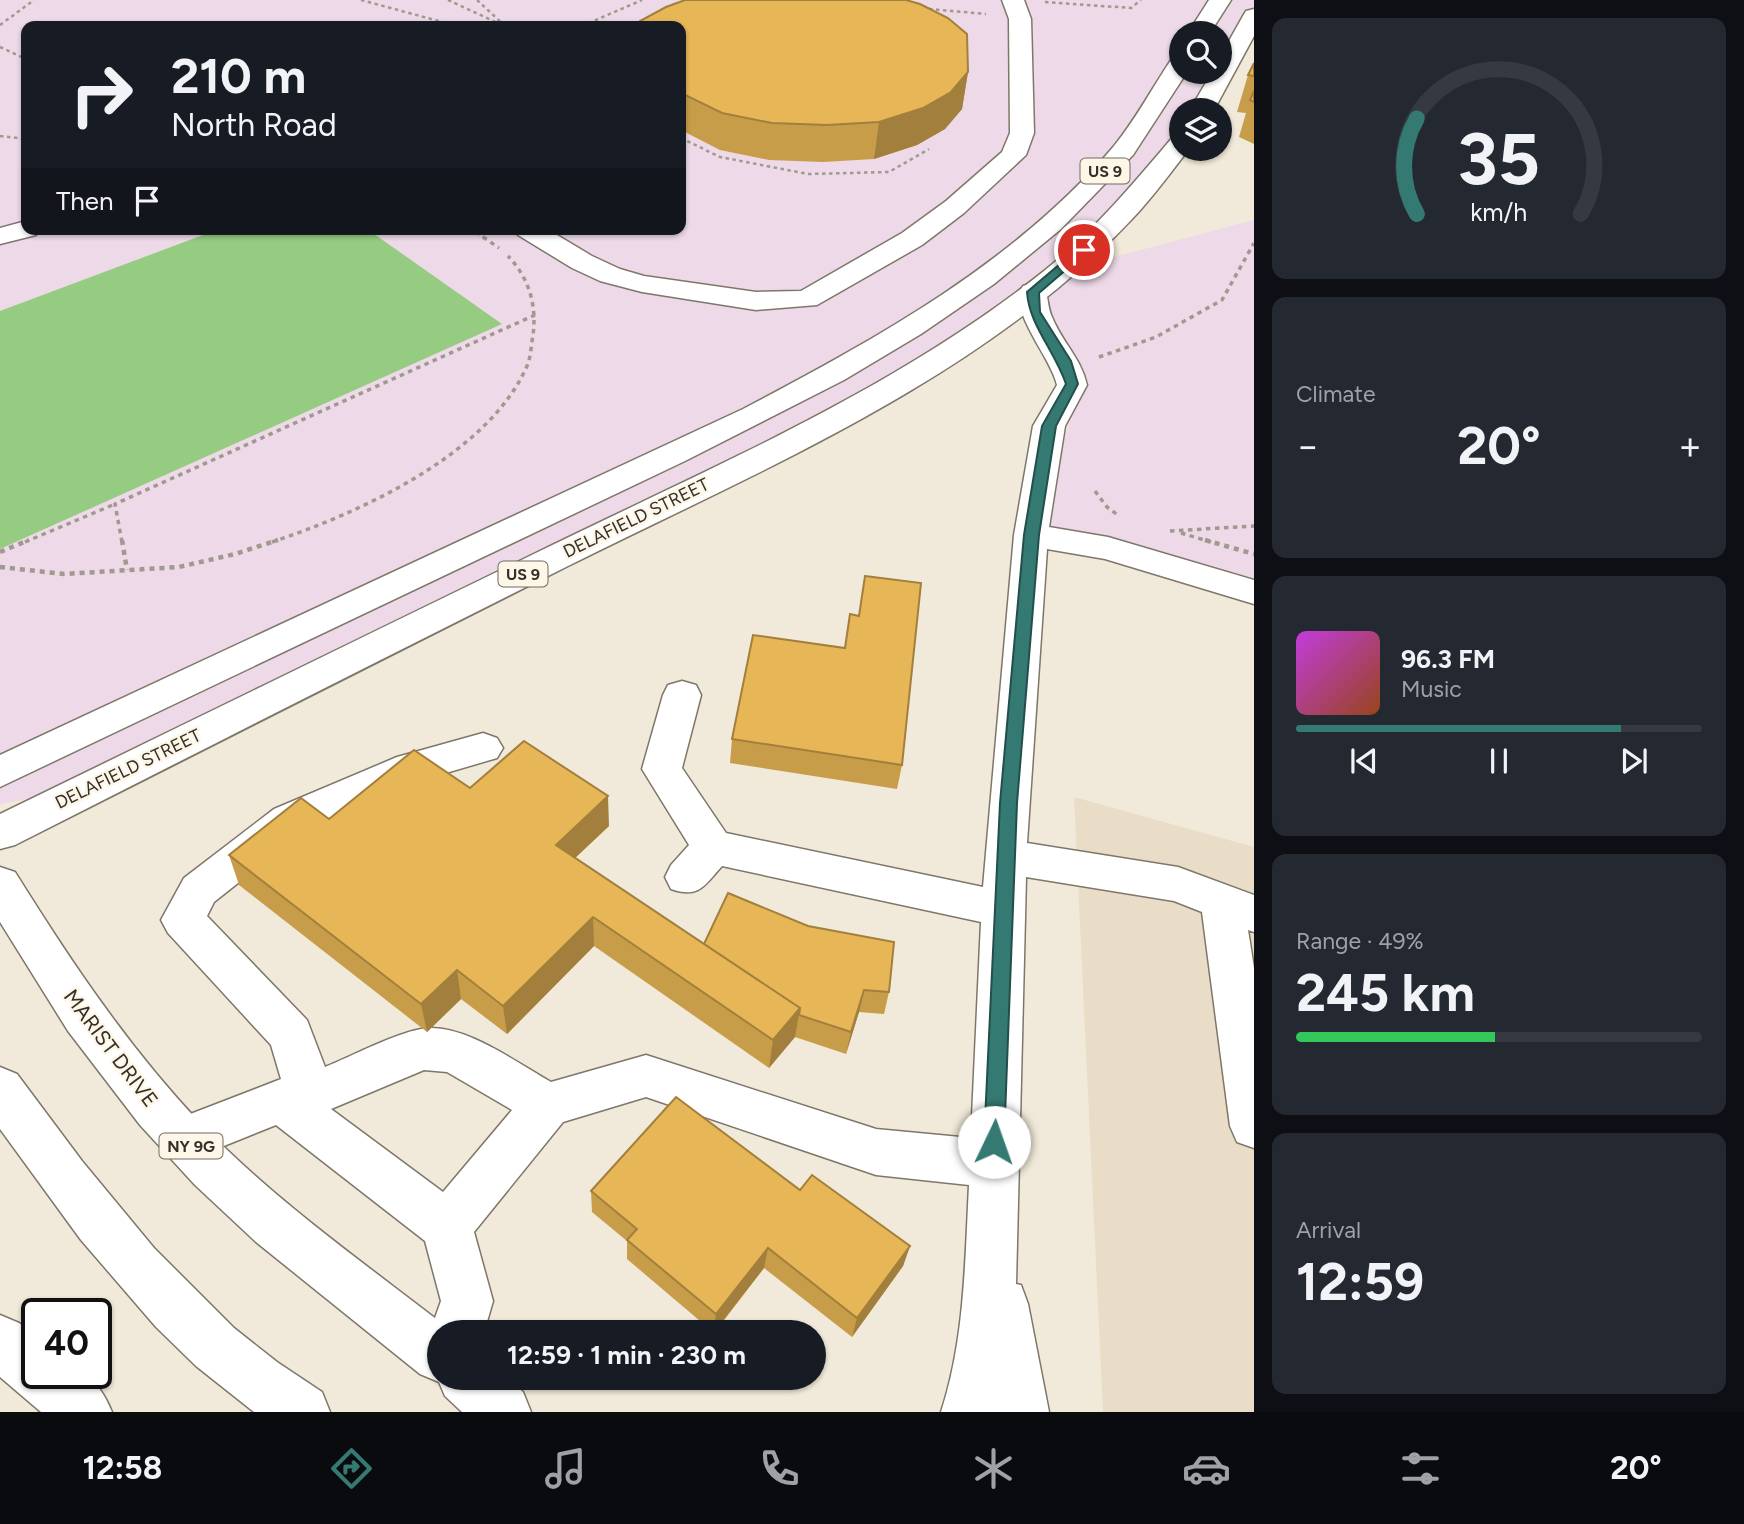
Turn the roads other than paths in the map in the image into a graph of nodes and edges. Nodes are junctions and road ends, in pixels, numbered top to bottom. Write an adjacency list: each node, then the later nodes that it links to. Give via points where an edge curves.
1 (1220, 0): 4 (main road)
2 (1016, 9): 9 (main road, via 1022,133 1013,155 912,239 807,299 756,301 642,284 582,262)
3 (1254, 16): 6 (main road)
4 (1207, 21)
5 (1169, 82): 16 (main road, US 9, via 1116,159 1064,212 1006,260 890,339 787,397)
6 (1209, 98)
7 (1169, 158): 11 (main road, US 9, via 1129,207)
8 (21, 230): 10 (main road)
9 (538, 235)
10 (0, 236)
11 (1033, 292): 12 (main road, via 1034,312 1072,384 1049,426); 17 (main road, DELAFIELD STREET / US 9, via 936,359 816,429)
12 (1032, 531): 13 (main road, via 1108,548); 18 (main road)
13 (1254, 592)
14 (682, 695): 21 (main road, via 662,769 699,862)
15 (484, 748): 23 (main road, via 411,768 289,820 199,890 183,920 291,1034)
16 (0, 772)
17 (0, 833)
18 (1005, 857): 20 (main road, via 1178,884); 21 (main road)
19 (0, 884): 26 (main road, MARIST DRIVE / NY 9G, via 90,1025)
20 (1238, 908): 25 (main road)
21 (1003, 909): 27 (main road)
22 (0, 1089): 37 (main road, via 63,1177 162,1292 236,1366)
23 (296, 1098): 24 (main road, via 423,1049 454,1052); 26 (main road); 28 (main road)
24 (547, 1105): 27 (main road, via 646,1076 876,1152); 28 (main road)
25 (1254, 1126)
26 (184, 1139): 32 (main road, MARIST DRIVE / NY 9G, via 261,1212)
27 (993, 1164): 29 (main road)
28 (447, 1226): 30 (main road, via 467,1301)
29 (991, 1244): 39 (main road, via 987,1334); 40 (main road)
30 (461, 1320)
31 (0, 1342): 33 (main road)
32 (427, 1345)
33 (21, 1359)
34 (57, 1389): 36 (main road)
35 (478, 1390): 38 (main road)
36 (85, 1412)
37 (302, 1412)
38 (503, 1412)
39 (969, 1412)
40 (1021, 1412)

